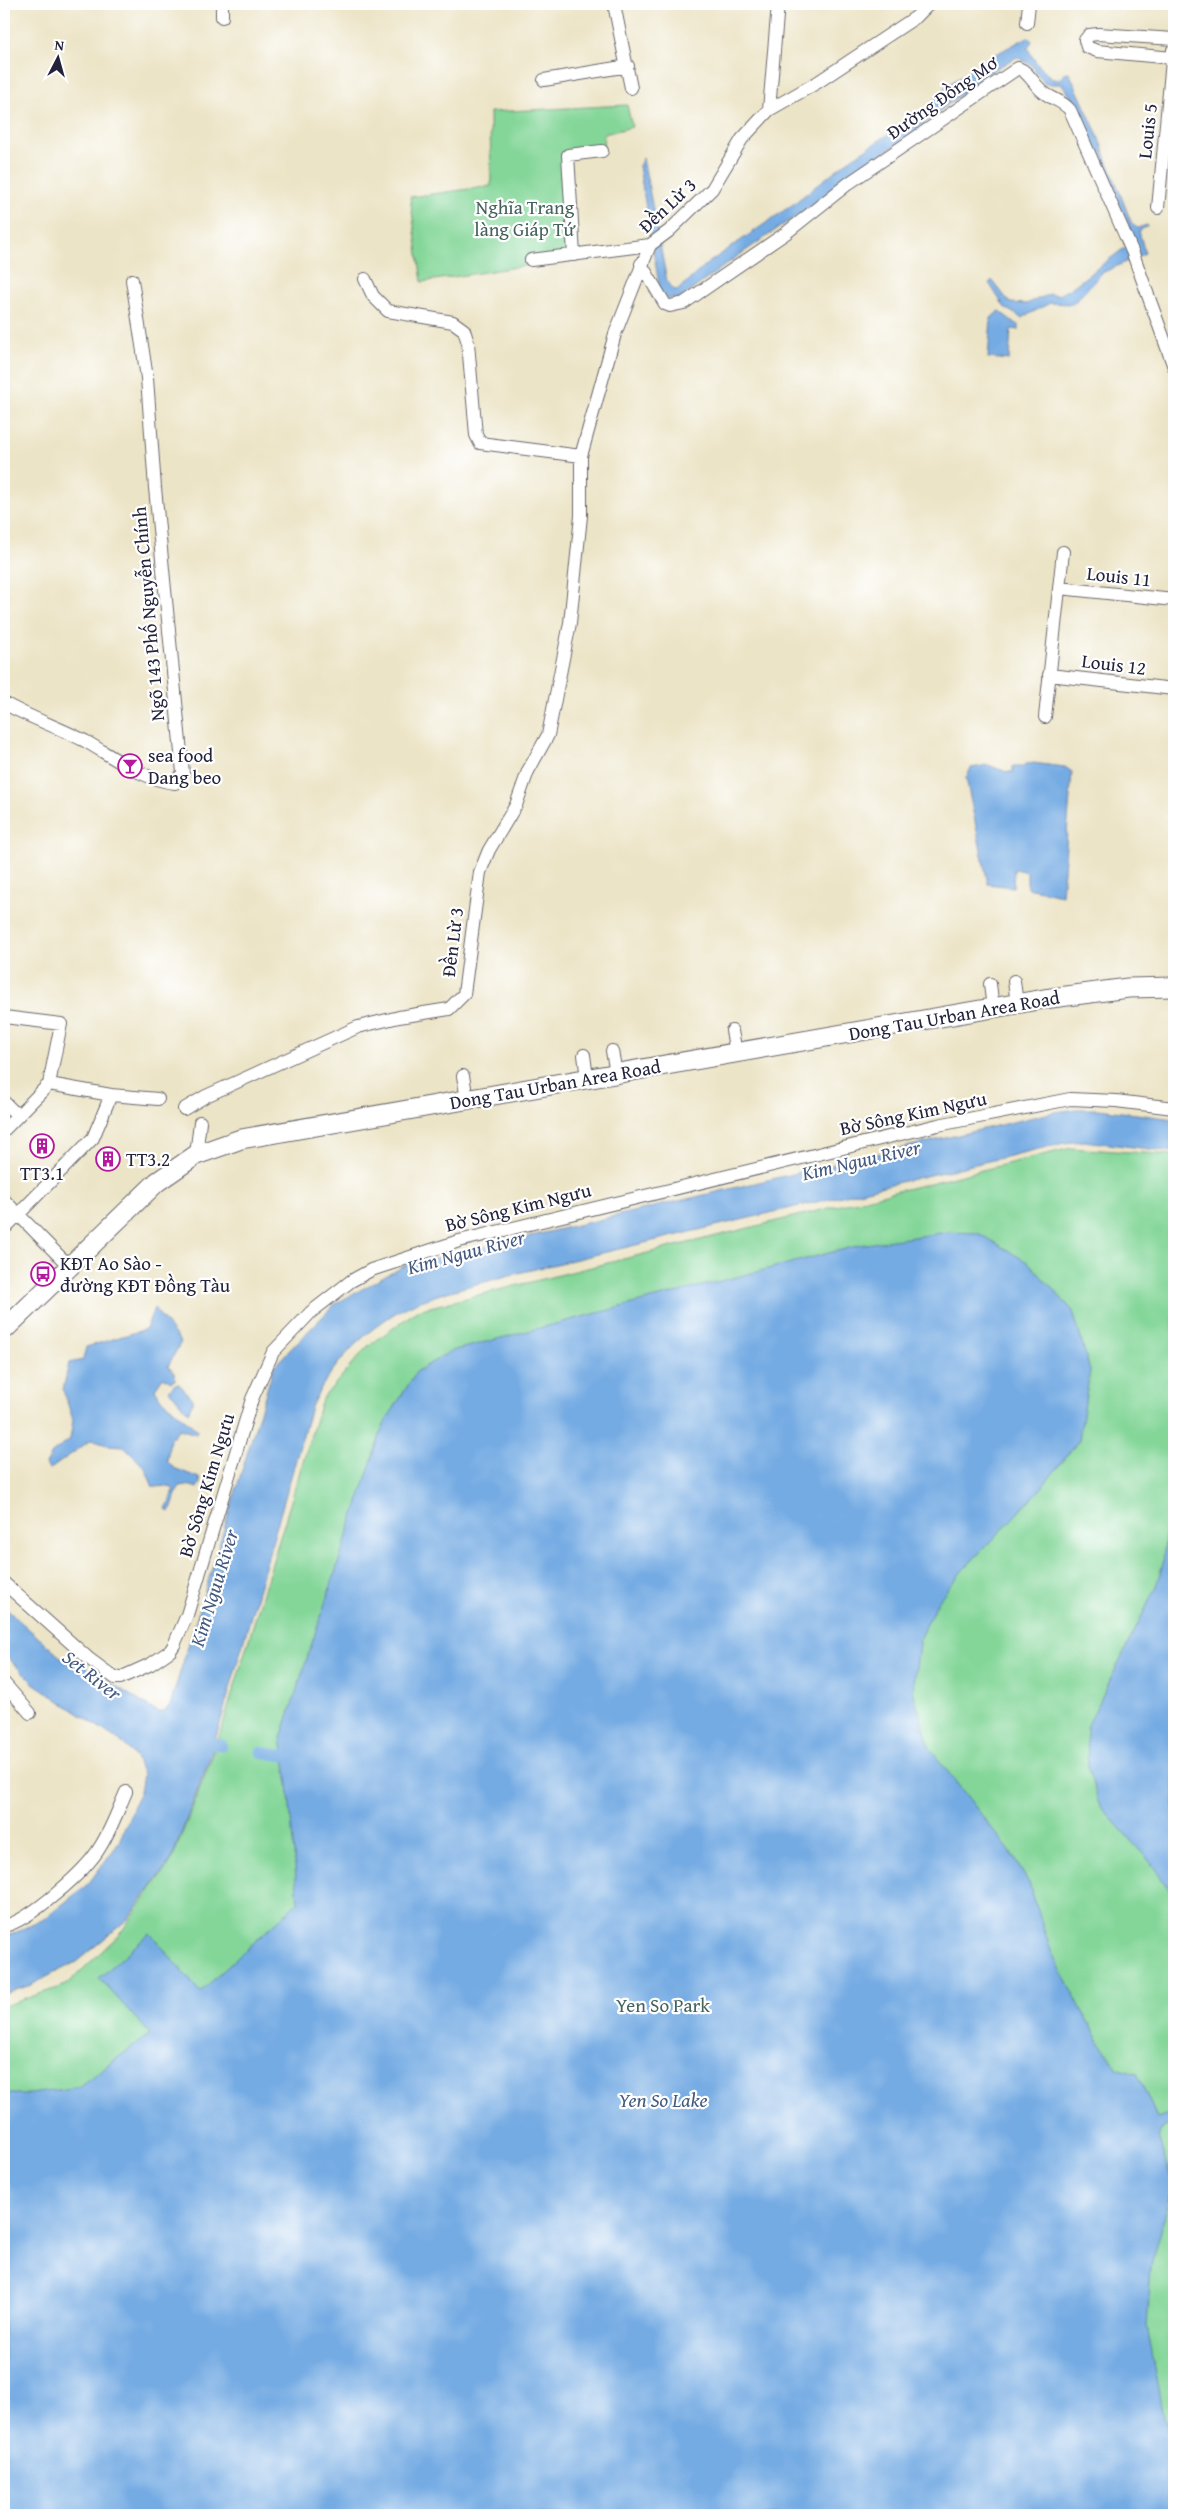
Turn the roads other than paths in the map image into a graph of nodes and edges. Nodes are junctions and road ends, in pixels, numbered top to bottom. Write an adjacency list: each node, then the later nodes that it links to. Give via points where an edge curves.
1 (222, 4): 6 (street)
2 (614, 4): 10 (street)
3 (778, 4): 13 (street)
4 (929, 4): 13 (street, Đền Lừ 3, via 916,17)
5 (1029, 4): 7 (street)
6 (222, 17)
7 (1027, 23)
8 (1174, 41): 9 (street, Louis 5); 9 (street, Louis 5, via 1098,34 1089,35 1085,40 1087,46 1097,51)
9 (1173, 58): 14 (street, Louis 5)
10 (628, 66): 11 (street); 12 (street)
11 (544, 80)
12 (631, 88)
13 (769, 110): 17 (street, Đền Lừ 3, via 742,139 712,189)
14 (1169, 142): 16 (street, Louis 5)
15 (602, 151): 18 (street, via 568,155)
16 (1158, 208)
17 (650, 245): 18 (street); 20 (street, Đền Lừ 3)
18 (574, 255): 19 (street)
19 (532, 260)
20 (642, 264): 23 (street, Đường Đồng Mơ, via 665,304 684,303 786,233 849,183 1018,68 1041,90 1062,101 1070,110 1132,251); 24 (street, Đền Lừ 3, via 615,334)
21 (365, 279): 24 (street, via 373,296 388,311 453,322 464,330 476,435 480,443)
22 (132, 280): 30 (street, Ngõ 143 Phố Nguyễn Chính, via 147,378 183,773 176,783 157,781)
23 (1174, 367)
24 (581, 456): 51 (street, Đền Lừ 3, via 581,516 570,623 548,735 480,872 464,994 449,1008 358,1027)
25 (1064, 552): 26 (street)
26 (1059, 588): 27 (street, Louis 11); 28 (street)
27 (1174, 600)
28 (1049, 675): 29 (street, Louis 12); 31 (street)
29 (1174, 689)
30 (4, 703)
31 (1045, 717)
32 (1014, 981): 35 (street)
33 (990, 984): 36 (street)
34 (1174, 987): 35 (main road, Dong Tau Urban Area Road, via 1128,988)
35 (1017, 1004): 36 (main road, Dong Tau Urban Area Road)
36 (993, 1008): 40 (main road, Dong Tau Urban Area Road)
37 (4, 1017): 45 (street, via 61,1024)
38 (732, 1031): 40 (street)
39 (612, 1051): 42 (street)
40 (736, 1052): 42 (main road, Dong Tau Urban Area Road)
41 (584, 1055): 44 (street)
42 (616, 1073): 44 (main road, Dong Tau Urban Area Road)
43 (463, 1076): 48 (street)
44 (588, 1078): 48 (main road, Dong Tau Urban Area Road)
45 (49, 1084): 46 (street); 52 (street)
46 (111, 1095): 47 (street); 57 (street, via 93,1138)
47 (158, 1099)
48 (467, 1099): 55 (main road, Dong Tau Urban Area Road, via 241,1139)
49 (4, 1102): 52 (street)
50 (1174, 1108): 61 (street, Bờ Sông Kim Ngưu, via 1116,1100 1070,1099 938,1125 529,1223 371,1270 311,1312 272,1352 252,1399 187,1616 170,1651 151,1664 115,1678)
51 (184, 1109)
52 (16, 1115): 54 (street)
53 (200, 1122): 55 (street)
54 (4, 1130)
55 (196, 1155): 59 (main road, Dong Tau Urban Area Road, via 150,1188)
56 (4, 1200): 57 (street)
57 (19, 1215): 58 (street); 59 (street)
58 (4, 1229)
59 (69, 1266): 60 (main road, Dong Tau Urban Area Road)
60 (4, 1330)
61 (4, 1583)
62 (4, 1683): 63 (street)
63 (30, 1713)
64 (126, 1792): 65 (street, via 100,1849 74,1879 40,1906)
65 (4, 1926)

